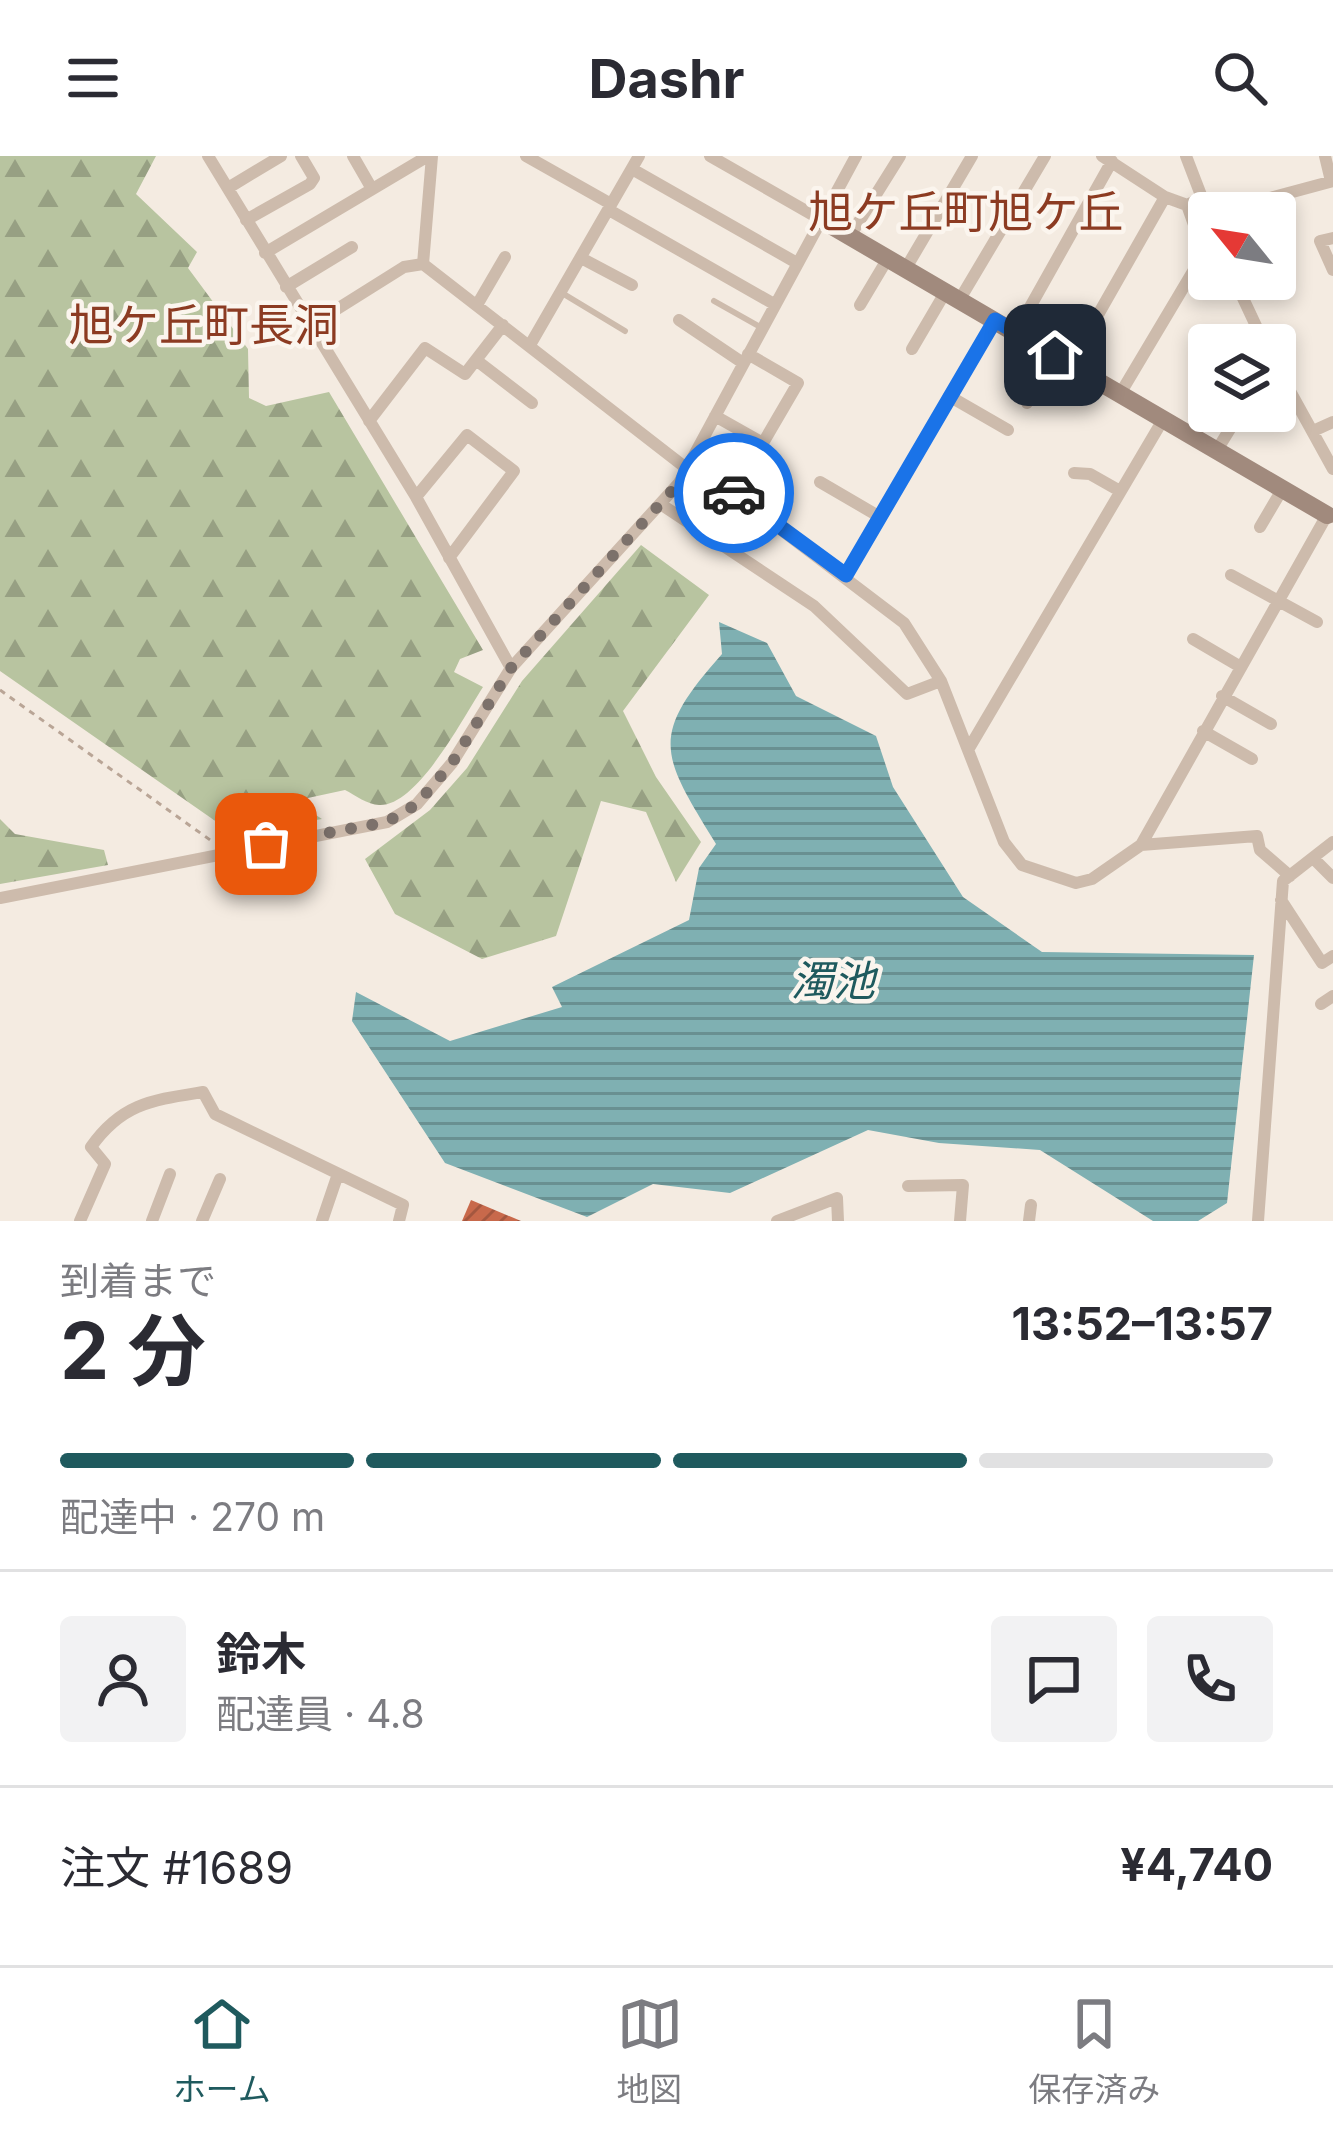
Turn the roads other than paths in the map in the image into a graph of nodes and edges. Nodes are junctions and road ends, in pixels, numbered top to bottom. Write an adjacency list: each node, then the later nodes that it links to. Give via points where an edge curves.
1 (208, 156): 18 (street)
2 (281, 156): 18 (street)
3 (301, 156): 26 (street, via 310,184)
4 (352, 156): 19 (street)
5 (430, 156): 19 (street); 35 (street)
6 (526, 156): 15 (street)
7 (856, 156): 25 (street)
8 (899, 156): 27 (street)
9 (973, 156): 36 (street)
10 (1045, 156): 41 (street)
11 (1186, 156): 20 (street)
12 (1325, 156): 17 (street)
13 (719, 158): 25 (street)
14 (1107, 159): 22 (street); 52 (street)
15 (560, 162): 24 (street)
16 (635, 162): 24 (street); 34 (street)
17 (1332, 181): 21 (street)
18 (228, 188): 26 (street)
19 (372, 189): 30 (street)
20 (1200, 192)
21 (1291, 192)
22 (1166, 197): 23 (street); 56 (street)
23 (1187, 205): 58 (street, via 1204,253)
24 (610, 207): 32 (street); 43 (street)
25 (820, 219): 27 (street); 34 (street)
26 (246, 220): 30 (street)
27 (850, 236): 33 (street)
28 (1333, 238): 37 (street, via 1320,241)
29 (352, 247): 39 (street)
30 (266, 253): 39 (street)
31 (505, 257): 44 (street)
32 (581, 258): 38 (street); 40 (street)
33 (888, 258): 36 (street); 45 (street)
34 (797, 263): 43 (street)
35 (423, 264): 44 (street); 49 (street, via 404,267)
36 (906, 268): 41 (street)
37 (1333, 270)
38 (632, 285)
39 (286, 287): 49 (street)
40 (562, 293): 51 (lane); 53 (street)
41 (953, 295): 47 (street); 54 (street)
42 (714, 301): 50 (lane)
43 (775, 304): 50 (street)
44 (477, 305): 48 (street)
45 (860, 305)
46 (679, 320): 55 (street)
47 (995, 320): 52 (street); 59 (street)
48 (503, 325): 53 (street); 57 (street)
49 (310, 326): 65 (street)
50 (762, 328): 55 (street)
51 (625, 331)
52 (1016, 332): 56 (street)
53 (530, 346): 71 (street)
54 (912, 349)
55 (745, 358): 63 (street); 63 (street, via 798,383 763,443)
56 (1062, 359): 58 (street); 62 (street)
57 (476, 360): 61 (street); 65 (street, via 465,374 425,348)
58 (1120, 394): 64 (street)
59 (949, 396): 67 (street); 81 (street)
60 (1296, 401): 68 (street)
61 (532, 403)
62 (1027, 403)
63 (715, 416): 71 (street)
64 (1164, 418): 70 (street); 77 (street)
65 (369, 421): 78 (street)
66 (1333, 422): 68 (street)
67 (1008, 430)
68 (1313, 431): 72 (street)
69 (1228, 432): 70 (street)
70 (1217, 450): 76 (street)
71 (686, 468): 75 (street)
72 (1333, 469)
73 (1074, 473): 77 (street)
74 (820, 482): 81 (street)
75 (679, 483): 79 (street); 84 (street, via 721,484)
76 (1283, 488): 80 (street); 82 (street)
77 (1120, 491): 95 (street)
78 (416, 497): 83 (street); 83 (street, via 466,435 514,471)
79 (662, 505): 90 (street); 91 (street, via 814,606 907,694)
80 (1330, 516): 86 (street)
81 (880, 517): 84 (street)
82 (1260, 527)
83 (449, 558): 90 (street)
84 (846, 575): 91 (street, via 904,623)
85 (1231, 575): 86 (street)
86 (1276, 600): 87 (street); 89 (street)
87 (1317, 622)
88 (1193, 638): 89 (street)
89 (1238, 666): 92 (street)
90 (511, 668): 102 (street, via 452,763 417,804 387,822)
91 (940, 681): 95 (street)
92 (1222, 696): 93 (street); 94 (street)
93 (1271, 724)
94 (1203, 731): 96 (street); 98 (street)
95 (968, 750): 98 (street, via 1004,842 1022,866 1076,883)
96 (1252, 759)
97 (1333, 842): 99 (street)
98 (1142, 845): 100 (street, via 1257,836 1260,850)
99 (1312, 858): 100 (street); 101 (street)
100 (1290, 876): 103 (street)
101 (1333, 878)
102 (0, 898)
103 (1280, 899): 104 (street, via 1322,963); 119 (street)
104 (1333, 956)
105 (170, 1174): 111 (street)
106 (338, 1174): 110 (street, via 215,1114 203,1092 136,1102 91,1147 104,1164); 113 (street); 114 (street, via 403,1205)
107 (220, 1179): 112 (street)
108 (908, 1186): 117 (street, via 963,1185)
109 (1031, 1205): 118 (street)
110 (80, 1221)
111 (152, 1221)
112 (202, 1221)
113 (322, 1221)
114 (399, 1221)
115 (777, 1221): 116 (street, via 837,1198)
116 (838, 1221)
117 (960, 1221)
118 (1029, 1221)
119 (1258, 1221)

